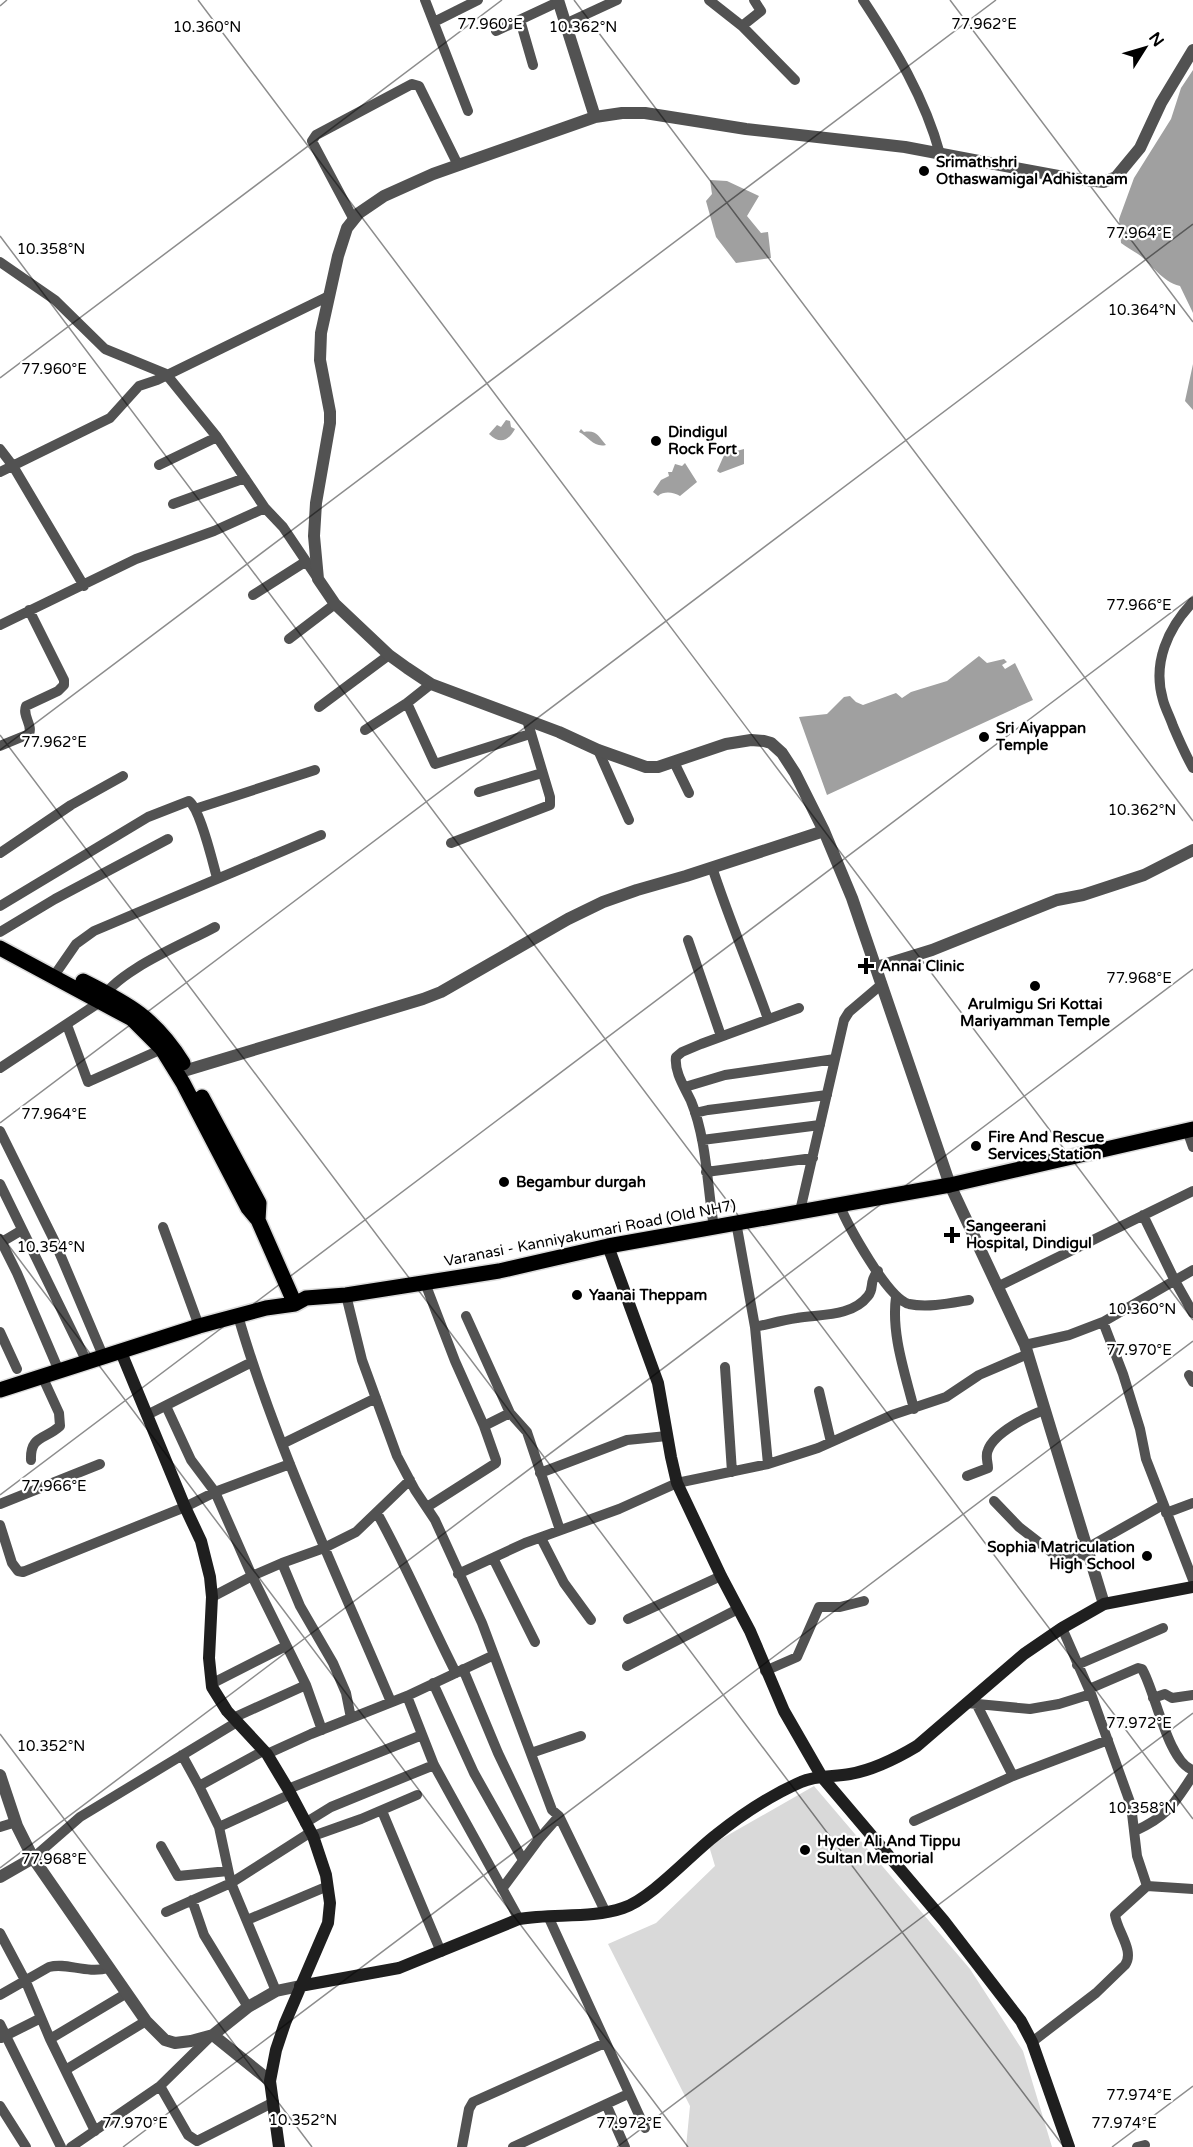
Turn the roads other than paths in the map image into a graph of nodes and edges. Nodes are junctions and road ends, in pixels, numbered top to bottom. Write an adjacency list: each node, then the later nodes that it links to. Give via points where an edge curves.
1 (425, 0): 9 (street)
2 (478, 0): 9 (street)
3 (617, 0): 10 (street)
4 (709, 0): 11 (street)
5 (754, 0): 11 (street, via 761,11)
6 (863, 0): 18 (street, via 924,106)
7 (558, 1): 8 (street); 10 (street)
8 (520, 20): 12 (street); 14 (street)
9 (434, 22): 16 (street)
10 (565, 24): 17 (street)
11 (742, 26): 15 (street)
12 (496, 31)
13 (1193, 50): 18 (street, via 1161,102 1140,148 1110,181 1093,182)
14 (533, 65)
15 (795, 80)
16 (468, 111)
17 (595, 117): 18 (street, via 645,113); 19 (street)
18 (940, 154)
19 (458, 165): 20 (street, via 384,196); 20 (street, via 418,86 412,84 316,135 312,141)
20 (354, 220): 22 (street, via 344,237)
21 (0, 262): 23 (street, via 55,300 105,349)
22 (329, 296): 23 (street); 33 (street, via 321,333 320,360 330,423 316,503)
23 (166, 374): 24 (street); 27 (street, via 139,386 110,418)
24 (217, 437): 26 (street); 29 (street)
25 (0, 449): 27 (street)
26 (159, 465)
27 (13, 466): 28 (street); 34 (street)
28 (0, 472)
29 (245, 478): 30 (street); 31 (street)
30 (173, 504)
31 (265, 508): 32 (street, via 283,527); 34 (street, via 136,559)
32 (305, 562): 33 (street); 35 (street)
33 (318, 579): 37 (street)
34 (84, 586): 38 (street)
35 (253, 595)
36 (1193, 602): 51 (street, via 1164,643 1160,669 1162,698)
37 (335, 604): 40 (street); 41 (street)
38 (29, 610): 39 (street); 48 (street, via 64,685 26,706 29,734)
39 (0, 625)
40 (289, 639)
41 (389, 655): 42 (street); 44 (street)
42 (431, 684): 43 (street); 45 (street)
43 (407, 703): 46 (street); 47 (street, via 435,764)
44 (319, 707)
45 (526, 720): 47 (street); 49 (street)
46 (365, 730)
47 (530, 734): 53 (street)
48 (0, 746)
49 (598, 750): 50 (street, via 653,768); 58 (street)
50 (674, 762): 56 (street); 59 (street, via 726,744 751,740 771,743 795,773)
51 (1193, 768)
52 (315, 770): 57 (street)
53 (542, 773): 55 (street); 62 (street, via 550,805)
54 (123, 776): 64 (street, via 71,805)
55 (479, 792)
56 (689, 793)
57 (195, 809): 66 (street); 67 (street, via 189,801 148,817)
58 (629, 820)
59 (824, 831): 65 (street); 73 (street)
60 (321, 835): 66 (street)
61 (168, 839): 69 (street)
62 (451, 843)
63 (1193, 850): 73 (street, via 1144,874 1057,900 932,950)
64 (0, 853)
65 (712, 867): 78 (street); 84 (street, via 603,902 432,995)
66 (217, 878): 74 (street, via 94,931 82,938)
67 (0, 906)
68 (215, 927): 76 (street, via 119,978)
69 (0, 932)
70 (0, 939): 74 (main road)
71 (688, 940): 80 (street)
72 (0, 948): 76 (main road)
73 (877, 967): 75 (street)
74 (58, 970): 76 (main road)
75 (882, 984): 82 (street, via 849,1012); 96 (street)
76 (102, 997): 79 (street); 81 (main road, via 132,1019); 84 (main road, via 139,1012 154,1024)
77 (799, 1008): 78 (street)
78 (768, 1019): 80 (street)
79 (67, 1025): 81 (street, via 88,1082); 83 (street)
80 (721, 1036): 85 (street, via 676,1057)
81 (162, 1049): 101 (main road)
82 (835, 1059): 85 (street, via 725,1076); 86 (street)
83 (0, 1068)
84 (187, 1070): 101 (main road, via 259,1203)
85 (685, 1087): 87 (street)
86 (827, 1095): 87 (street); 88 (street)
87 (695, 1113): 91 (street)
88 (820, 1125): 91 (street); 93 (street)
89 (1190, 1130): 92 (street); 96 (main road, Varanasi - Kanniyakumari Road (Old NH7))
90 (0, 1131): 128 (street, via 54,1240)
91 (702, 1140): 94 (street)
92 (1193, 1147)
93 (813, 1158): 94 (street); 99 (street)
94 (706, 1172): 104 (street)
95 (0, 1184): 105 (street)
96 (950, 1185): 98 (main road, Varanasi - Kanniyakumari Road (Old NH7)); 113 (street)
97 (1193, 1191): 100 (street)
98 (838, 1204): 99 (main road, Varanasi - Kanniyakumari Road (Old NH7)); 109 (street, via 850,1231)
99 (800, 1211): 102 (main road, Varanasi - Kanniyakumari Road (Old NH7))
100 (1143, 1215): 111 (street); 113 (street)
101 (258, 1220): 110 (main road)
102 (736, 1222): 104 (main road, Varanasi - Kanniyakumari Road (Old NH7)); 124 (street)
103 (163, 1227): 122 (street)
104 (714, 1227): 107 (main road, Varanasi - Kanniyakumari Road (Old NH7))
105 (22, 1230): 106 (street); 129 (street)
106 (0, 1241): 131 (street)
107 (608, 1246): 112 (main road, Varanasi - Kanniyakumari Road (Old NH7)); 145 (main road, via 658,1383)
108 (1193, 1270): 111 (street)
109 (878, 1271): 115 (street); 124 (street, via 871,1280 868,1297 852,1308)
110 (284, 1278): 116 (main road); 117 (main road, via 282,1287)
111 (1175, 1281): 119 (street); 123 (street)
112 (425, 1283): 114 (main road, Varanasi - Kanniyakumari Road (Old NH7)); 144 (street)
113 (997, 1287): 126 (street)
114 (346, 1295): 116 (main road, Varanasi - Kanniyakumari Road (Old NH7)); 138 (street)
115 (896, 1297): 118 (street, via 908,1304 922,1305); 140 (street, via 897,1335)
116 (297, 1299): 117 (main road); 120 (main road, Varanasi - Kanniyakumari Road (Old NH7))
117 (268, 1300): 122 (main road)
118 (969, 1300)
119 (1193, 1313)
120 (238, 1316): 122 (main road, Varanasi - Kanniyakumari Road (Old NH7)); 130 (street)
121 (466, 1317): 142 (street)
122 (198, 1321): 127 (main road, Varanasi - Kanniyakumari Road (Old NH7)); 128 (main road)
123 (1103, 1322): 126 (street); 163 (street)
124 (755, 1327): 151 (street)
125 (0, 1332): 133 (street)
126 (1026, 1349): 140 (street, via 946,1397); 141 (street)
127 (121, 1352): 128 (main road, Varanasi - Kanniyakumari Road (Old NH7)); 143 (main road)
128 (102, 1353): 129 (main road, Varanasi - Kanniyakumari Road (Old NH7))
129 (85, 1359): 131 (main road, Varanasi - Kanniyakumari Road (Old NH7))
130 (252, 1362): 139 (street); 147 (street)
131 (57, 1366): 134 (main road, Varanasi - Kanniyakumari Road (Old NH7)); 135 (main road)
132 (724, 1367): 152 (street)
133 (16, 1369)
134 (42, 1376): 136 (main road, Varanasi - Kanniyakumari Road (Old NH7)); 148 (street, via 59,1413 60,1426 34,1444)
135 (0, 1382)
136 (0, 1390)
137 (819, 1390): 146 (street)
138 (376, 1398): 147 (street); 155 (street)
139 (166, 1406): 143 (street); 157 (street, via 191,1460)
140 (914, 1408): 146 (street)
141 (1045, 1410): 154 (street, via 1026,1417 996,1438 987,1450 988,1468); 169 (street)
142 (510, 1413): 144 (street); 153 (street, via 527,1432)
143 (147, 1415): 161 (main road)
144 (484, 1426): 162 (street, via 496,1463)
145 (667, 1436): 153 (street, via 627,1440); 156 (main road)
146 (831, 1442): 151 (street)
147 (282, 1444): 150 (street)
148 (31, 1460)
149 (100, 1464): 160 (street)
150 (291, 1464): 157 (street); 168 (street)
151 (768, 1464): 152 (street)
152 (732, 1472): 156 (street)
153 (540, 1473): 166 (street)
154 (967, 1476)
155 (410, 1480): 162 (street); 164 (street)
156 (678, 1483): 166 (street); 174 (main road)
157 (215, 1492): 161 (street); 173 (street)
158 (993, 1501): 169 (street, via 1059,1558 1066,1560)
159 (1193, 1503): 163 (street)
160 (0, 1504)
161 (185, 1507): 165 (street, via 23,1572 12,1563); 177 (main road, via 201,1541)
162 (427, 1507): 172 (street)
163 (1164, 1509): 169 (street); 175 (street)
164 (377, 1513): 168 (street, via 356,1532); 190 (street, via 421,1604)
165 (0, 1525)
166 (560, 1530): 167 (street)
167 (541, 1538): 170 (street); 182 (street, via 564,1583)
168 (324, 1548): 171 (street); 199 (street)
169 (1088, 1551): 179 (street)
170 (493, 1558): 172 (street); 185 (street)
171 (282, 1563): 173 (street); 201 (street, via 300,1606 333,1663 346,1693)
172 (458, 1574): 187 (street)
173 (252, 1576): 177 (street); 186 (street)
174 (721, 1576): 180 (main road); 181 (street)
175 (1193, 1580)
176 (1193, 1587): 179 (main road)
177 (212, 1597): 193 (main road)
178 (864, 1601): 191 (street, via 819,1607 796,1657)
179 (1104, 1604): 183 (main road)
180 (738, 1609): 189 (street); 191 (main road)
181 (628, 1619)
182 (591, 1620)
183 (1062, 1628): 188 (street); 200 (main road, via 1024,1654)
184 (1162, 1628): 188 (street)
185 (535, 1642)
186 (286, 1646): 193 (street); 194 (street)
187 (494, 1655): 190 (street); 208 (street)
188 (1077, 1665): 195 (street)
189 (627, 1666)
190 (460, 1671): 192 (street); 227 (street)
191 (765, 1671): 215 (main road)
192 (433, 1683): 197 (street); 230 (street, via 474,1773)
193 (212, 1684): 202 (main road, via 218,1699)
194 (306, 1685): 202 (street); 203 (street)
195 (1090, 1691): 198 (street, via 1140,1668); 200 (street, via 1059,1704 1030,1709); 206 (street)
196 (1193, 1695): 198 (street, via 1172,1698 1165,1694)
197 (407, 1696): 199 (street); 204 (street)
198 (1153, 1698): 211 (street, via 1182,1765)
199 (391, 1702): 201 (street)
200 (972, 1704): 214 (street); 215 (main road, via 898,1757 851,1774)
201 (351, 1718): 203 (street)
202 (235, 1720): 207 (main road); 209 (street)
203 (322, 1730): 207 (street)
204 (422, 1735): 210 (street); 217 (street)
205 (581, 1736): 208 (street)
206 (1108, 1740): 214 (street); 226 (street, via 1131,1805)
207 (265, 1753): 216 (street); 217 (main road)
208 (531, 1753): 220 (street, via 552,1810)
209 (182, 1755): 216 (street); 229 (street, via 80,1818)
210 (434, 1765): 225 (street, via 331,1807); 235 (street)
211 (1193, 1770)
212 (0, 1775): 222 (street)
213 (1193, 1775): 226 (street, via 1171,1809 1154,1823)
214 (1013, 1776): 221 (street)
215 (822, 1777): 238 (main road, via 803,1780 755,1808 715,1835 651,1890 629,1905); 258 (main road, via 982,1969)
216 (199, 1786): 224 (street)
217 (289, 1791): 224 (street); 225 (main road)
218 (417, 1795): 219 (street)
219 (382, 1811): 225 (street); 244 (street)
220 (559, 1816): 227 (street); 238 (street)
221 (914, 1821)
222 (16, 1822): 223 (street); 229 (street)
223 (0, 1827)
224 (219, 1827): 232 (street)
225 (310, 1830): 232 (street); 233 (main road)
226 (1135, 1831): 234 (street, via 1137,1856)
227 (539, 1839): 230 (street)
228 (161, 1846): 232 (street, via 178,1876)
229 (33, 1858): 231 (street); 245 (street)
230 (523, 1860): 235 (street)
231 (0, 1877)
232 (230, 1877): 237 (street); 242 (street)
233 (328, 1886): 242 (street); 247 (main road, via 328,1923)
234 (1147, 1886): 236 (street); 258 (street, via 1115,1915 1129,1960 1096,1993)
235 (502, 1889): 241 (street)
236 (1193, 1889)
237 (192, 1900): 239 (street); 251 (street, via 208,1942)
238 (605, 1911): 240 (main road)
239 (165, 1912)
240 (548, 1916): 241 (main road); 259 (street)
241 (519, 1919): 244 (main road)
242 (247, 1920): 248 (street)
243 (0, 1932): 246 (street)
244 (441, 1952): 247 (main road, via 399,1968)
245 (109, 1968): 246 (street, via 90,1971 57,1965); 249 (street)
246 (26, 1982): 250 (street); 252 (street)
247 (300, 1986): 248 (street); 261 (main road, via 282,2032)
248 (276, 1991): 251 (street)
249 (127, 1993): 253 (street); 257 (street)
250 (0, 1995)
251 (248, 2007): 255 (street)
252 (41, 2018): 256 (street); 257 (street)
253 (146, 2021): 255 (street, via 165,2040 175,2043); 260 (street)
254 (0, 2024): 256 (street)
255 (213, 2035): 261 (street); 262 (street)
256 (2, 2037): 270 (street)
257 (50, 2039): 260 (street)
258 (1032, 2042): 276 (main road)
259 (605, 2043): 263 (street); 273 (street, via 473,2102)
260 (66, 2069): 268 (street)
261 (270, 2081): 264 (main road)
262 (160, 2086): 264 (street, via 188,2135 197,2141); 268 (street)
263 (628, 2094): 265 (street); 267 (street)
264 (274, 2103): 272 (main road)
265 (606, 2104): 274 (street); 275 (street)
266 (0, 2106): 269 (street)
267 (645, 2128)
268 (96, 2131): 271 (street)
269 (26, 2147)
270 (61, 2147)
271 (70, 2147)
272 (279, 2147)
273 (462, 2147)
274 (513, 2147)
275 (624, 2147)
276 (1070, 2147)

